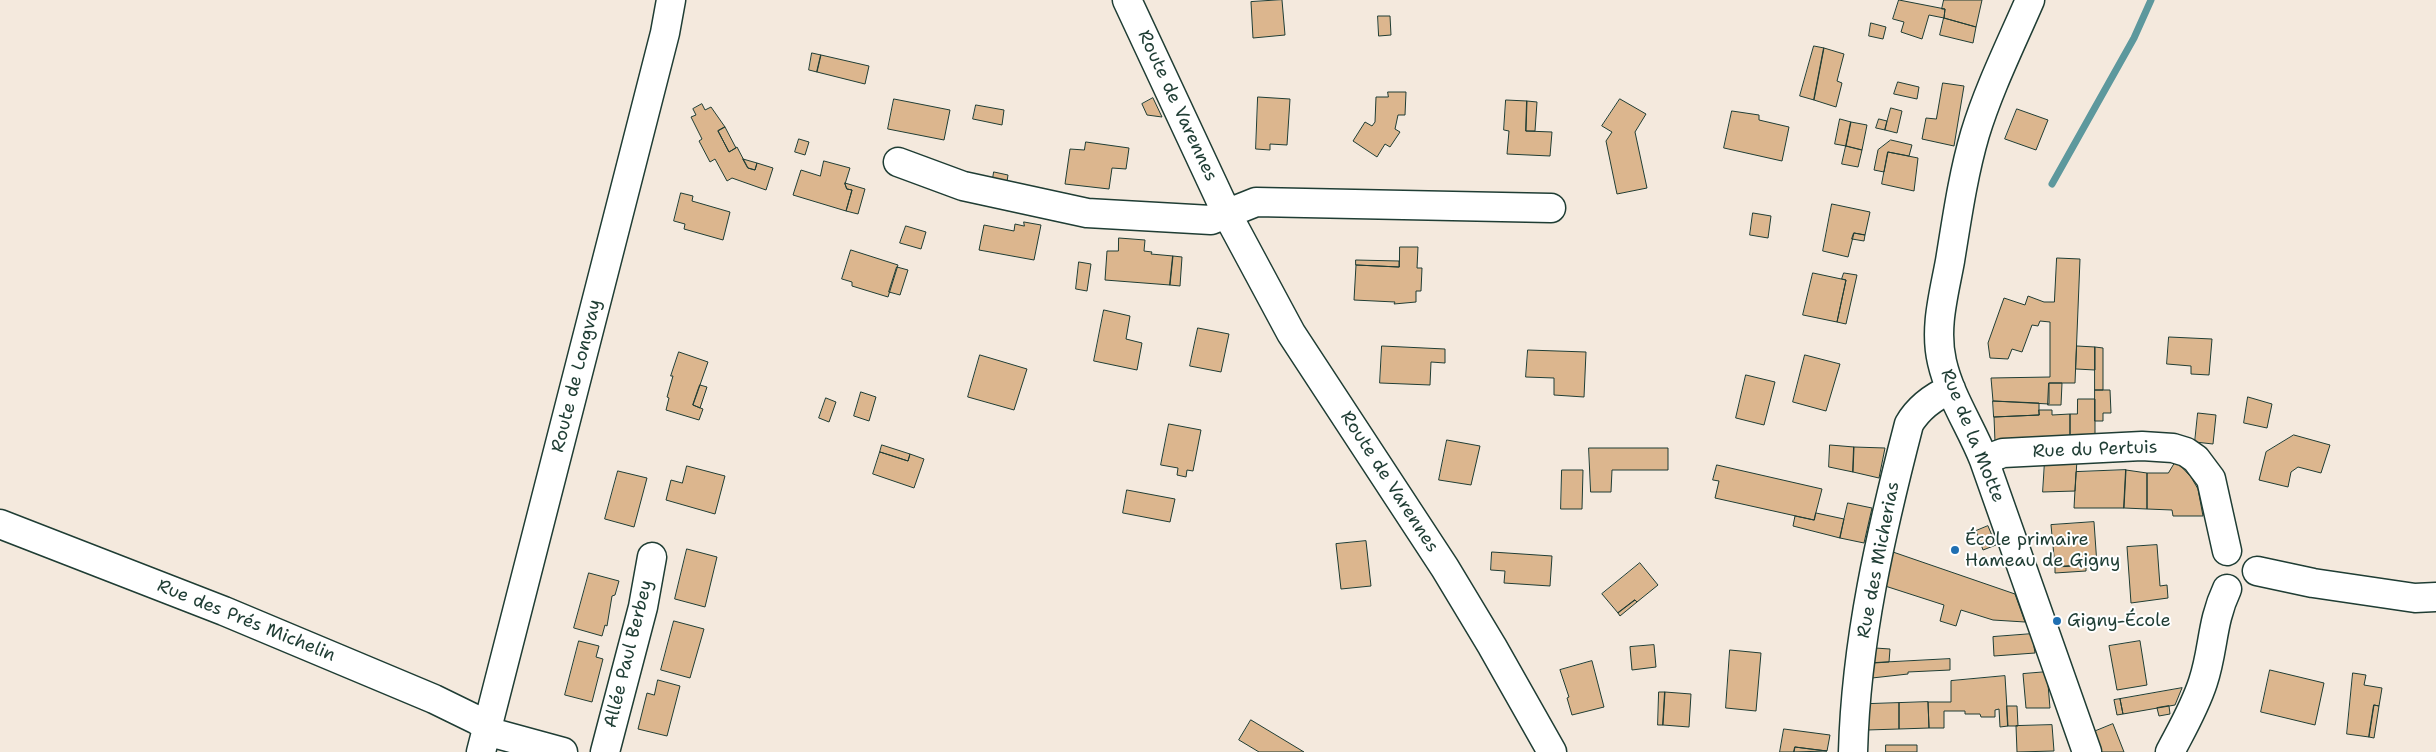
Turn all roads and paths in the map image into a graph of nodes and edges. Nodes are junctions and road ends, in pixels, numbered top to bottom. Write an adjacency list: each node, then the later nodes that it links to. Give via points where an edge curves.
1 (671, 0): 15 (street, Route de Longvay)
2 (1128, 0): 6 (street, Route de Varennes)
3 (2030, 0): 7 (street, Rue de la Motte, via 1986,106 1967,164 1940,310 1942,362)
4 (898, 162): 6 (street, via 963,186 1087,213 1211,220)
5 (1551, 208): 6 (street, via 1256,202)
6 (1226, 212): 18 (street, Route de Varennes, via 1291,333 1440,560)
7 (1950, 389): 8 (street, Rue de la Motte); 19 (street, Rue des Micherias, via 1916,411 1909,424 1868,598 1859,662)
8 (1984, 460): 10 (street, Rue du Pertuis, via 2003,453 2142,446 2186,452 2211,479); 20 (street, Rue de la Motte)
9 (0, 524): 15 (street, Rue des Prés Michelin, via 224,611 416,691 477,720)
10 (2227, 551): 12 (street, via 2238,549 2248,553 2255,560); 13 (street, via 2215,570 2218,581)
11 (652, 556): 17 (street, Allée Paul Berbey, via 643,607)
12 (2257, 570): 13 (street, via 2254,582 2244,590); 14 (street, via 2313,583 2415,598)
13 (2227, 589): 21 (street, via 2216,615 2204,681)
14 (2436, 597)
15 (484, 740): 16 (street, Rue des Prés Michelin, via 497,734)
16 (563, 752)
17 (605, 752)
18 (1552, 752)
19 (1853, 752)
20 (2087, 752)
21 (2170, 752)

